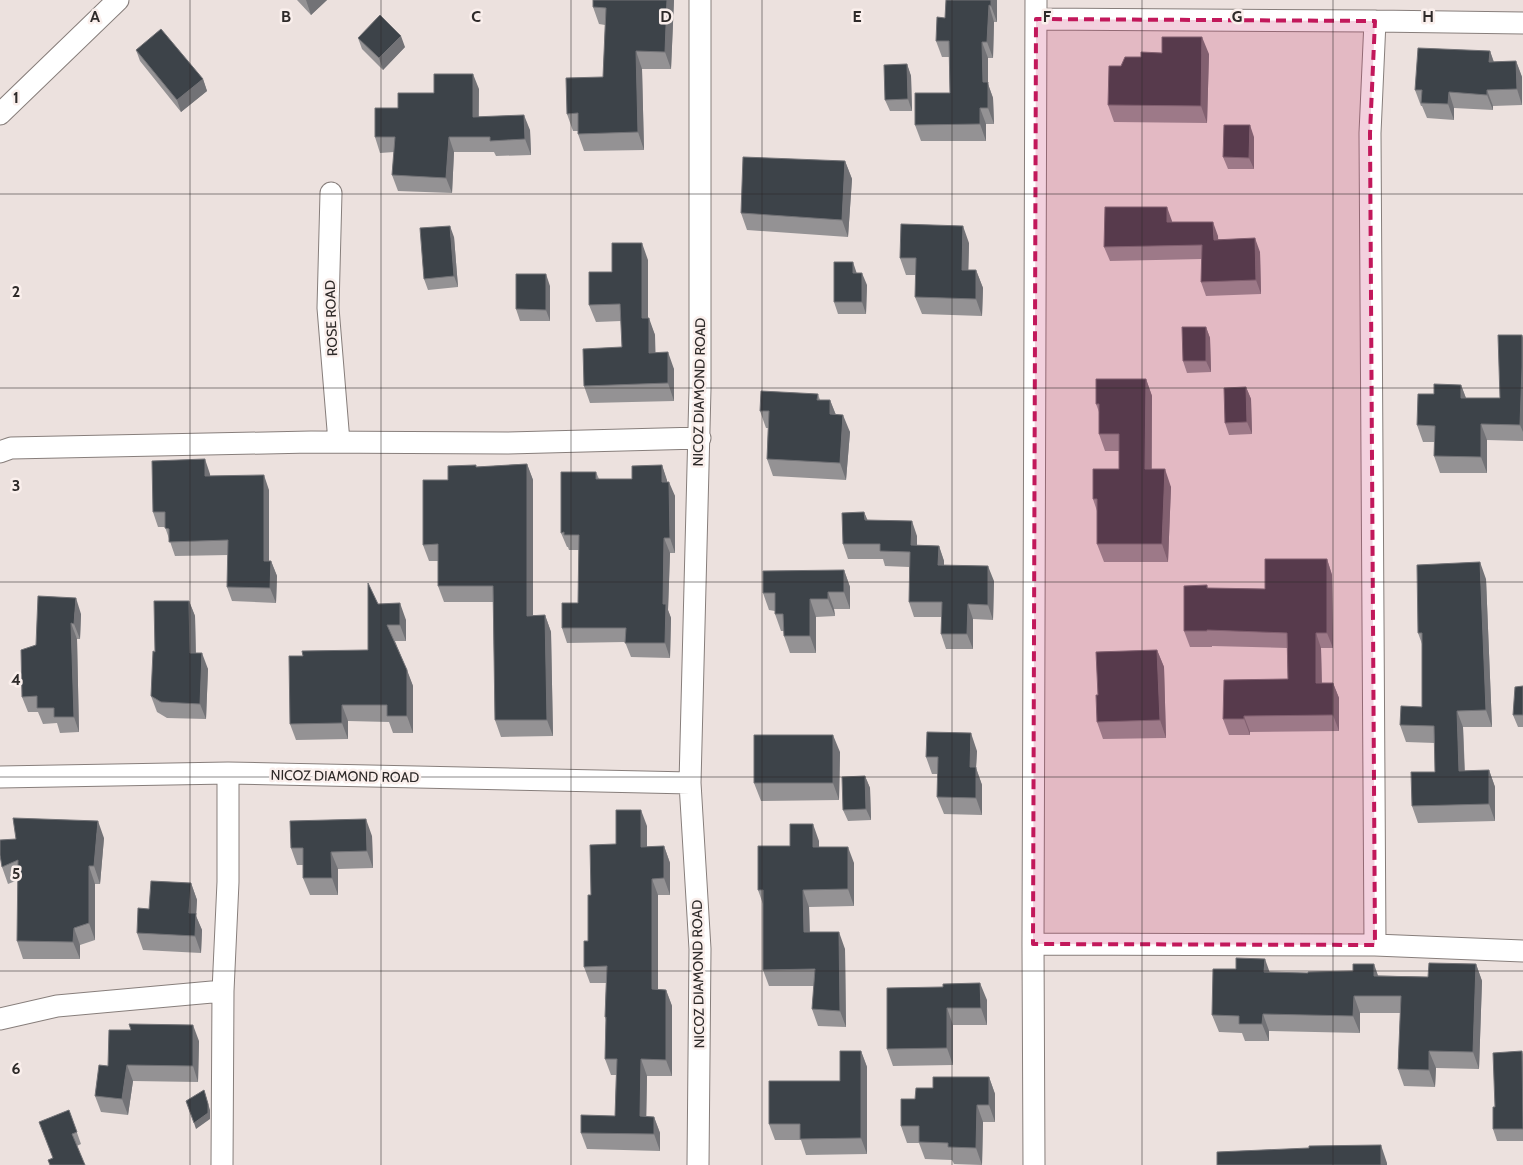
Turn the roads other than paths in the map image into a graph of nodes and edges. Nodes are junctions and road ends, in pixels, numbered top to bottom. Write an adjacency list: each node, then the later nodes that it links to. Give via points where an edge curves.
1 (700, 0): 8 (street, NICOZ DIAMOND ROAD)
2 (112, 2): 6 (street)
3 (1036, 10): 4 (street); 14 (street)
4 (1375, 21): 5 (street); 15 (street, via 1370,133)
5 (1523, 23)
6 (0, 114)
7 (331, 194): 9 (street, ROSE ROAD, via 328,308)
8 (700, 438): 9 (street, via 508,443); 13 (street, NICOZ DIAMOND ROAD)
9 (339, 442): 10 (street, via 12,448)
10 (0, 452)
11 (228, 774): 12 (street, NICOZ DIAMOND ROAD); 13 (street, NICOZ DIAMOND ROAD); 17 (street)
12 (0, 777)
13 (690, 783): 20 (street, NICOZ DIAMOND ROAD, via 700,949)
14 (1033, 944): 15 (street); 21 (street)
15 (1375, 945): 16 (street)
16 (1523, 951)
17 (223, 991): 18 (street, via 57,1006); 19 (street)
18 (0, 1019)
19 (222, 1165)
20 (698, 1165)
21 (1034, 1165)

